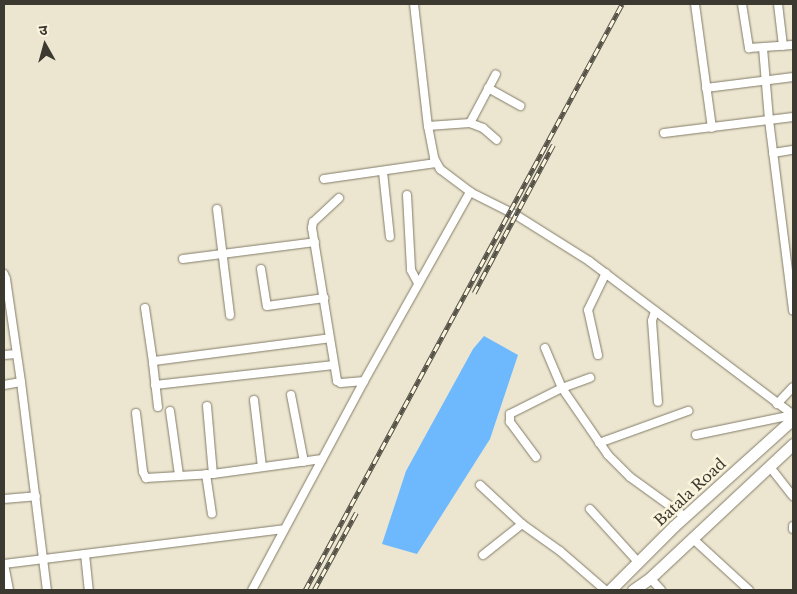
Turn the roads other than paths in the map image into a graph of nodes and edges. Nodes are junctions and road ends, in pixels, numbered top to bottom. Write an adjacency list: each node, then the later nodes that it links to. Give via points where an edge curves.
1 (414, 4): 17 (street)
2 (695, 4): 12 (street)
3 (742, 4): 7 (street, via 749,48)
4 (778, 4): 6 (street)
5 (793, 45): 6 (street)
6 (783, 46): 7 (street)
7 (764, 48): 10 (street)
8 (496, 74): 11 (street)
9 (793, 77): 10 (street)
10 (765, 80): 12 (street); 15 (street)
11 (488, 88): 13 (street); 16 (street)
12 (706, 88): 18 (street)
13 (520, 106)
14 (793, 117): 15 (street)
15 (769, 120): 18 (street); 22 (street)
16 (470, 123): 17 (street); 20 (street, via 483,128)
17 (428, 126): 23 (street)
18 (712, 128): 19 (street)
19 (664, 133)
20 (497, 140)
21 (793, 150): 22 (street)
22 (774, 153): 42 (street)
23 (436, 163): 24 (street); 26 (street)
24 (383, 172): 25 (street); 30 (street)
25 (324, 179)
26 (470, 192): 35 (street, via 516,215); 37 (street)
27 (407, 195): 37 (street, via 412,270)
28 (339, 198): 31 (street, via 314,222)
29 (217, 209): 32 (street)
30 (390, 237)
31 (315, 242): 32 (street); 39 (street)
32 (224, 254): 33 (street); 43 (street)
33 (182, 259)
34 (261, 269): 39 (street, via 268,306)
35 (606, 273): 41 (street); 48 (street, via 588,310)
36 (4, 274): 38 (street)
37 (418, 283): 52 (street)
38 (5, 284): 46 (street)
39 (324, 298): 44 (street)
40 (145, 308): 49 (street)
41 (655, 310): 60 (street, via 652,321); 61 (street)
42 (793, 310)
43 (230, 315)
44 (330, 338): 49 (street); 50 (street)
45 (545, 348): 57 (street)
46 (16, 354): 47 (street); 53 (street)
47 (4, 355)
48 (598, 355)
49 (153, 362): 55 (street)
50 (334, 364): 52 (street, via 339,383); 55 (street)
51 (590, 378): 57 (street)
52 (364, 381): 72 (street)
53 (21, 382): 54 (street); 79 (street)
54 (4, 384)
55 (155, 385): 63 (street)
56 (793, 387): 61 (street)
57 (562, 388): 69 (street); 71 (street, via 510,414 510,422)
58 (291, 395): 73 (street)
59 (254, 400): 74 (street)
60 (658, 402)
61 (777, 404): 67 (street)
62 (207, 406): 76 (street)
63 (158, 407)
64 (170, 411): 77 (street)
65 (688, 411): 69 (street)
66 (136, 413): 77 (street, via 144,477)
67 (793, 416): 68 (street); 84 (main road, Batala Road)
68 (696, 435)
69 (599, 443): 84 (street, via 630,476)
70 (793, 444): 75 (main road)
71 (536, 457)
72 (322, 459): 73 (street); 86 (street)
73 (304, 462): 74 (street)
74 (262, 467): 76 (street)
75 (770, 467): 80 (street); 87 (main road)
76 (209, 474): 77 (street); 83 (street)
77 (179, 475)
78 (480, 485): 85 (street)
79 (36, 496): 81 (street); 90 (street)
80 (793, 496)
81 (4, 499)
82 (590, 509): 91 (street)
83 (212, 514)
84 (684, 516): 91 (main road, Batala Road)
85 (522, 524): 89 (street); 98 (street, via 560,551)
86 (284, 528): 88 (street); 97 (street)
87 (692, 538): 93 (main road); 102 (street)
88 (85, 554): 90 (street); 96 (street)
89 (484, 555)
90 (43, 559): 92 (street); 95 (street)
91 (638, 562): 99 (main road, Batala Road)
92 (4, 564): 94 (street)
93 (650, 578): 100 (main road); 101 (street)
94 (9, 590)
95 (47, 590)
96 (89, 590)
97 (252, 590)
98 (605, 590)
99 (610, 590)
100 (633, 590)
101 (661, 590)
102 (749, 590)

